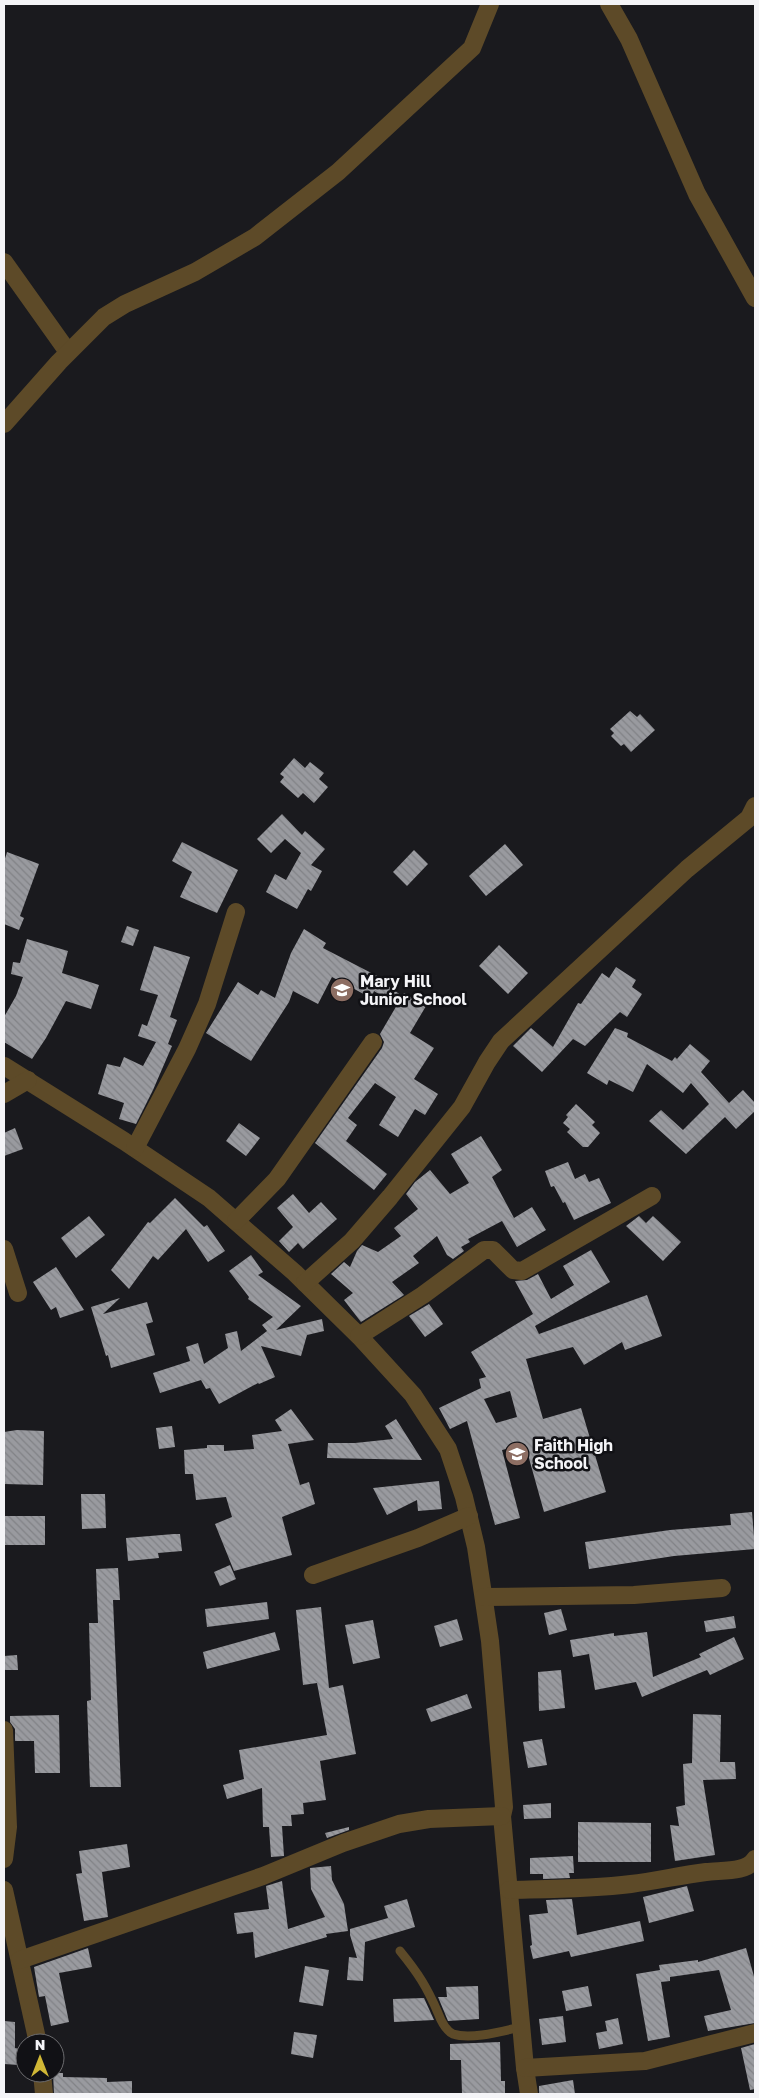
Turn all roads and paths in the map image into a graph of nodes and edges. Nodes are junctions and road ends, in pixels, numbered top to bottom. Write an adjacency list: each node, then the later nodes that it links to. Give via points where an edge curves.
1 (490, 4): 5 (street, via 472,48 338,172 255,237 195,272 104,317)
2 (609, 4): 4 (street, via 629,39 697,194)
3 (4, 262): 5 (street)
4 (755, 298)
5 (68, 352): 6 (street)
6 (4, 424)
7 (755, 806): 17 (street, via 749,818 687,869 501,1041 462,1106 390,1197 352,1241)
8 (236, 912): 13 (street, via 208,1004 188,1049)
9 (373, 1042): 15 (street, via 277,1179)
10 (4, 1066): 11 (street)
11 (28, 1080): 12 (street); 13 (street)
12 (4, 1094)
13 (135, 1148): 15 (street, via 209,1198)
14 (652, 1196): 19 (street, via 522,1271 513,1270 493,1250 484,1250)
15 (236, 1221): 17 (street)
16 (4, 1249): 18 (street)
17 (305, 1283): 19 (street)
18 (18, 1293)
19 (359, 1336): 20 (street, via 414,1395 448,1449)
20 (469, 1516): 21 (street, via 418,1538); 23 (street)
21 (313, 1575)
22 (722, 1588): 23 (street, via 634,1595)
23 (484, 1597): 25 (street, via 499,1734)
24 (4, 1730): 26 (street, via 8,1827)
25 (502, 1816): 29 (street); 31 (street, via 429,1819 399,1824 263,1876)
26 (4, 1859)
27 (755, 1859): 29 (street, via 743,1868 630,1884)
28 (4, 1890): 31 (street)
29 (509, 1890): 32 (street)
30 (400, 1951): 32 (lane, via 427,1987 448,2031 456,2035 479,2035)
31 (20, 1960): 33 (street)
32 (522, 2027): 35 (street)
33 (36, 2033)
34 (755, 2033): 35 (street, via 645,2061)
35 (525, 2068): 36 (street)
36 (529, 2094)

